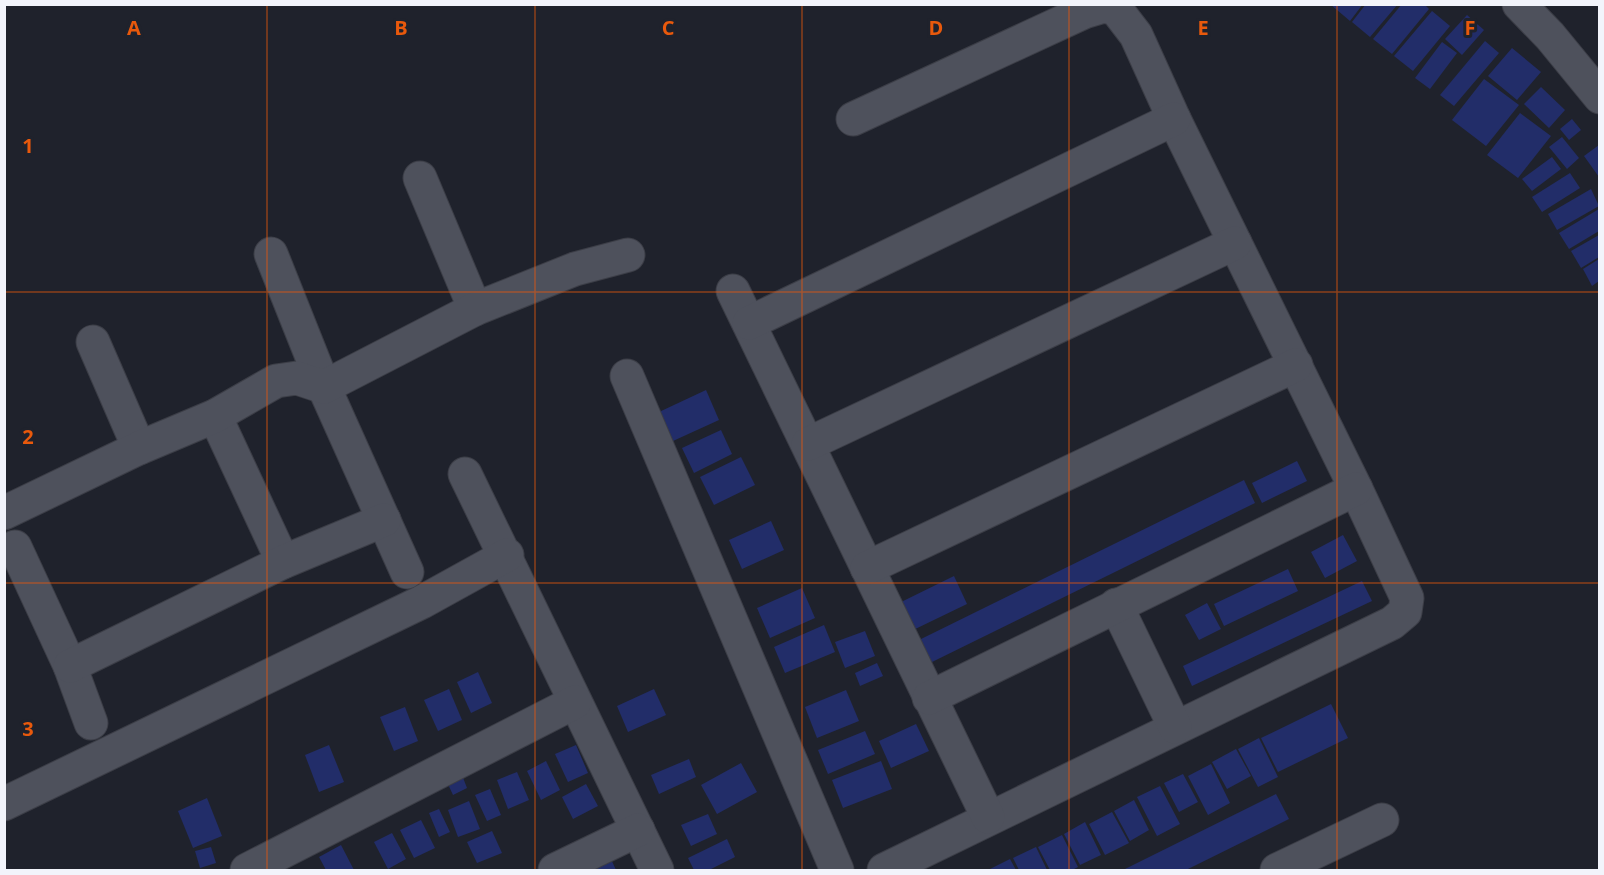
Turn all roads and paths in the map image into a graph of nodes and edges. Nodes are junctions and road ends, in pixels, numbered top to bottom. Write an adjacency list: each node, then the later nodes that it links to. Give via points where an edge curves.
1 (1522, 5): 2 (street)
2 (1599, 97)
3 (853, 119): 4 (street, via 1104,6 1116,9 1136,35)
4 (1174, 119): 6 (street); 11 (street)
5 (420, 177): 10 (street)
6 (1235, 243): 13 (street); 17 (street)
7 (271, 254): 15 (street)
8 (628, 255): 10 (street, via 575,269)
9 (733, 291): 11 (street)
10 (475, 309): 15 (street)
11 (749, 323): 17 (street)
12 (93, 342): 18 (street)
13 (1296, 365): 20 (street); 26 (street)
14 (627, 376): 41 (street)
15 (324, 387): 16 (street, via 297,378 276,381); 22 (street)
16 (215, 416): 18 (street); 25 (street)
17 (808, 444): 26 (street)
18 (139, 448): 21 (street)
19 (465, 474): 24 (street)
20 (1356, 489): 28 (street); 33 (street, via 1405,590 1405,612 1383,628)
21 (4, 513)
22 (384, 520): 25 (street); 27 (street)
23 (8, 542): 29 (street)
24 (507, 555): 31 (street); 34 (street, via 422,602)
25 (283, 562): 29 (street)
26 (867, 568): 30 (street)
27 (406, 572)
28 (1116, 605): 30 (street); 33 (street)
29 (70, 666): 32 (street)
30 (929, 698): 35 (street)
31 (576, 702): 37 (street); 38 (street)
32 (91, 723)
33 (1175, 727): 35 (street)
34 (4, 804)
35 (988, 817): 42 (street)
36 (1382, 820): 43 (street)
37 (638, 830): 39 (street); 40 (street)
38 (246, 870)
39 (555, 870)
40 (657, 870)
41 (837, 870)
42 (884, 870)
43 (1277, 870)

